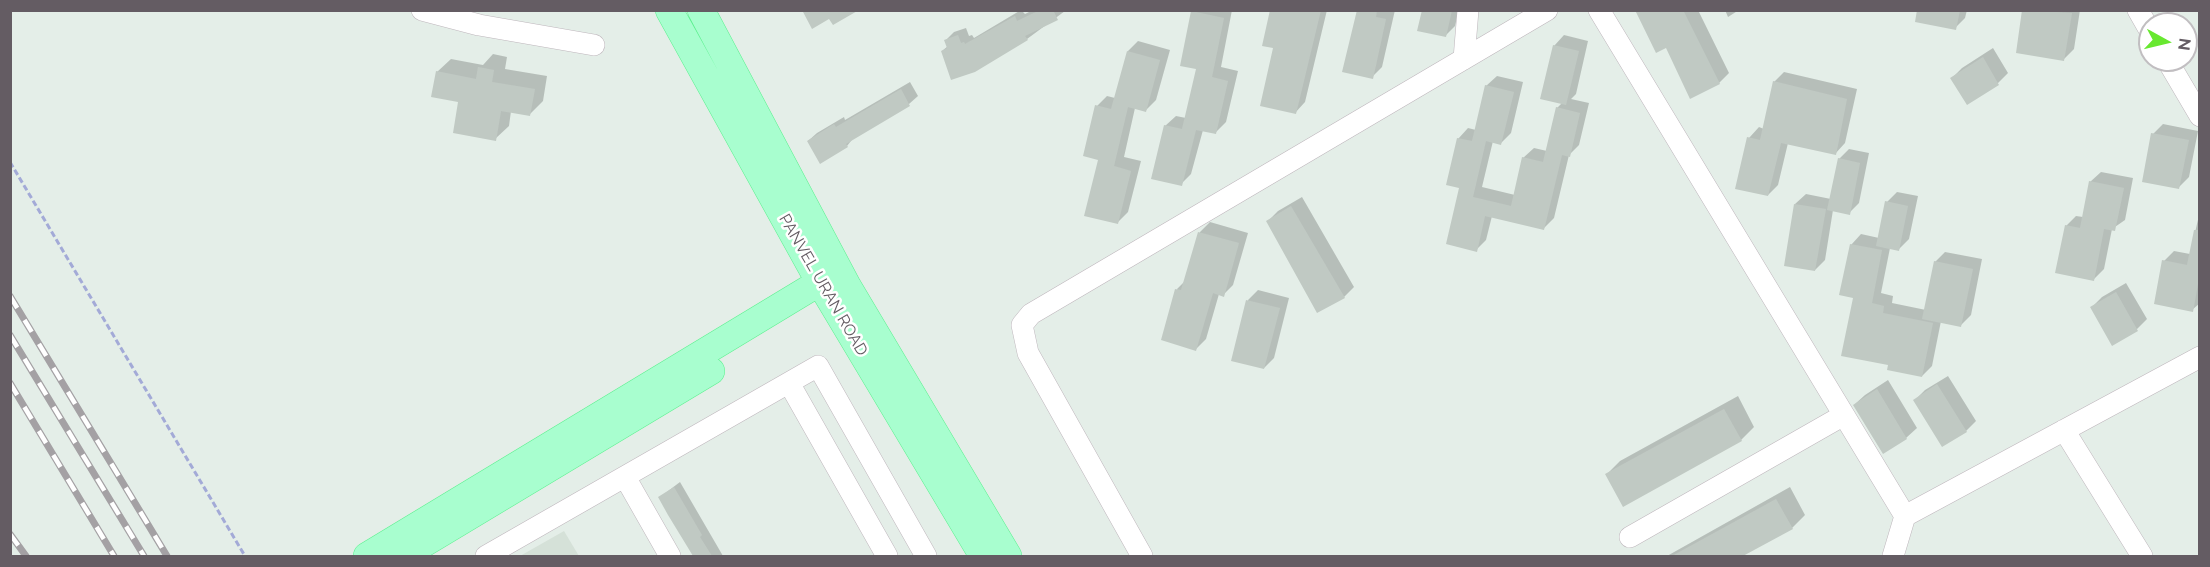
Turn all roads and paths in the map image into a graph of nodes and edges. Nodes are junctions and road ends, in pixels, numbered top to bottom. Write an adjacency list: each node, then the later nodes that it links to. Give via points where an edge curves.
1 (422, 10): 7 (street)
2 (669, 10): 12 (main road, PANVEL URAN ROAD)
3 (701, 10): 12 (main road, PANVEL URAN ROAD)
4 (1468, 10): 8 (street)
5 (1546, 10): 8 (street)
6 (1606, 14): 15 (street)
7 (594, 45)
8 (1464, 59): 30 (street, via 1031,314 1022,325 1028,353)
9 (2174, 72): 10 (street)
10 (2199, 116)
11 (10, 162): 21 (path)
12 (834, 285): 17 (main road); 28 (main road, PANVEL URAN ROAD); 29 (main road, PANVEL URAN ROAD)
13 (2199, 357): 16 (street)
14 (789, 383): 18 (street); 26 (street); 27 (street, via 818,366)
15 (1844, 415): 19 (street); 20 (street)
16 (2064, 430): 19 (street); 32 (street)
17 (572, 444): 22 (main road); 23 (main road)
18 (625, 477): 24 (street); 25 (street)
19 (1905, 516): 31 (street)
20 (1630, 537)
21 (245, 556)
22 (367, 556)
23 (404, 556)
24 (486, 556)
25 (670, 556)
26 (887, 556)
27 (926, 556)
28 (984, 556)
29 (1008, 556)
30 (1143, 556)
31 (1893, 556)
32 (2142, 556)

